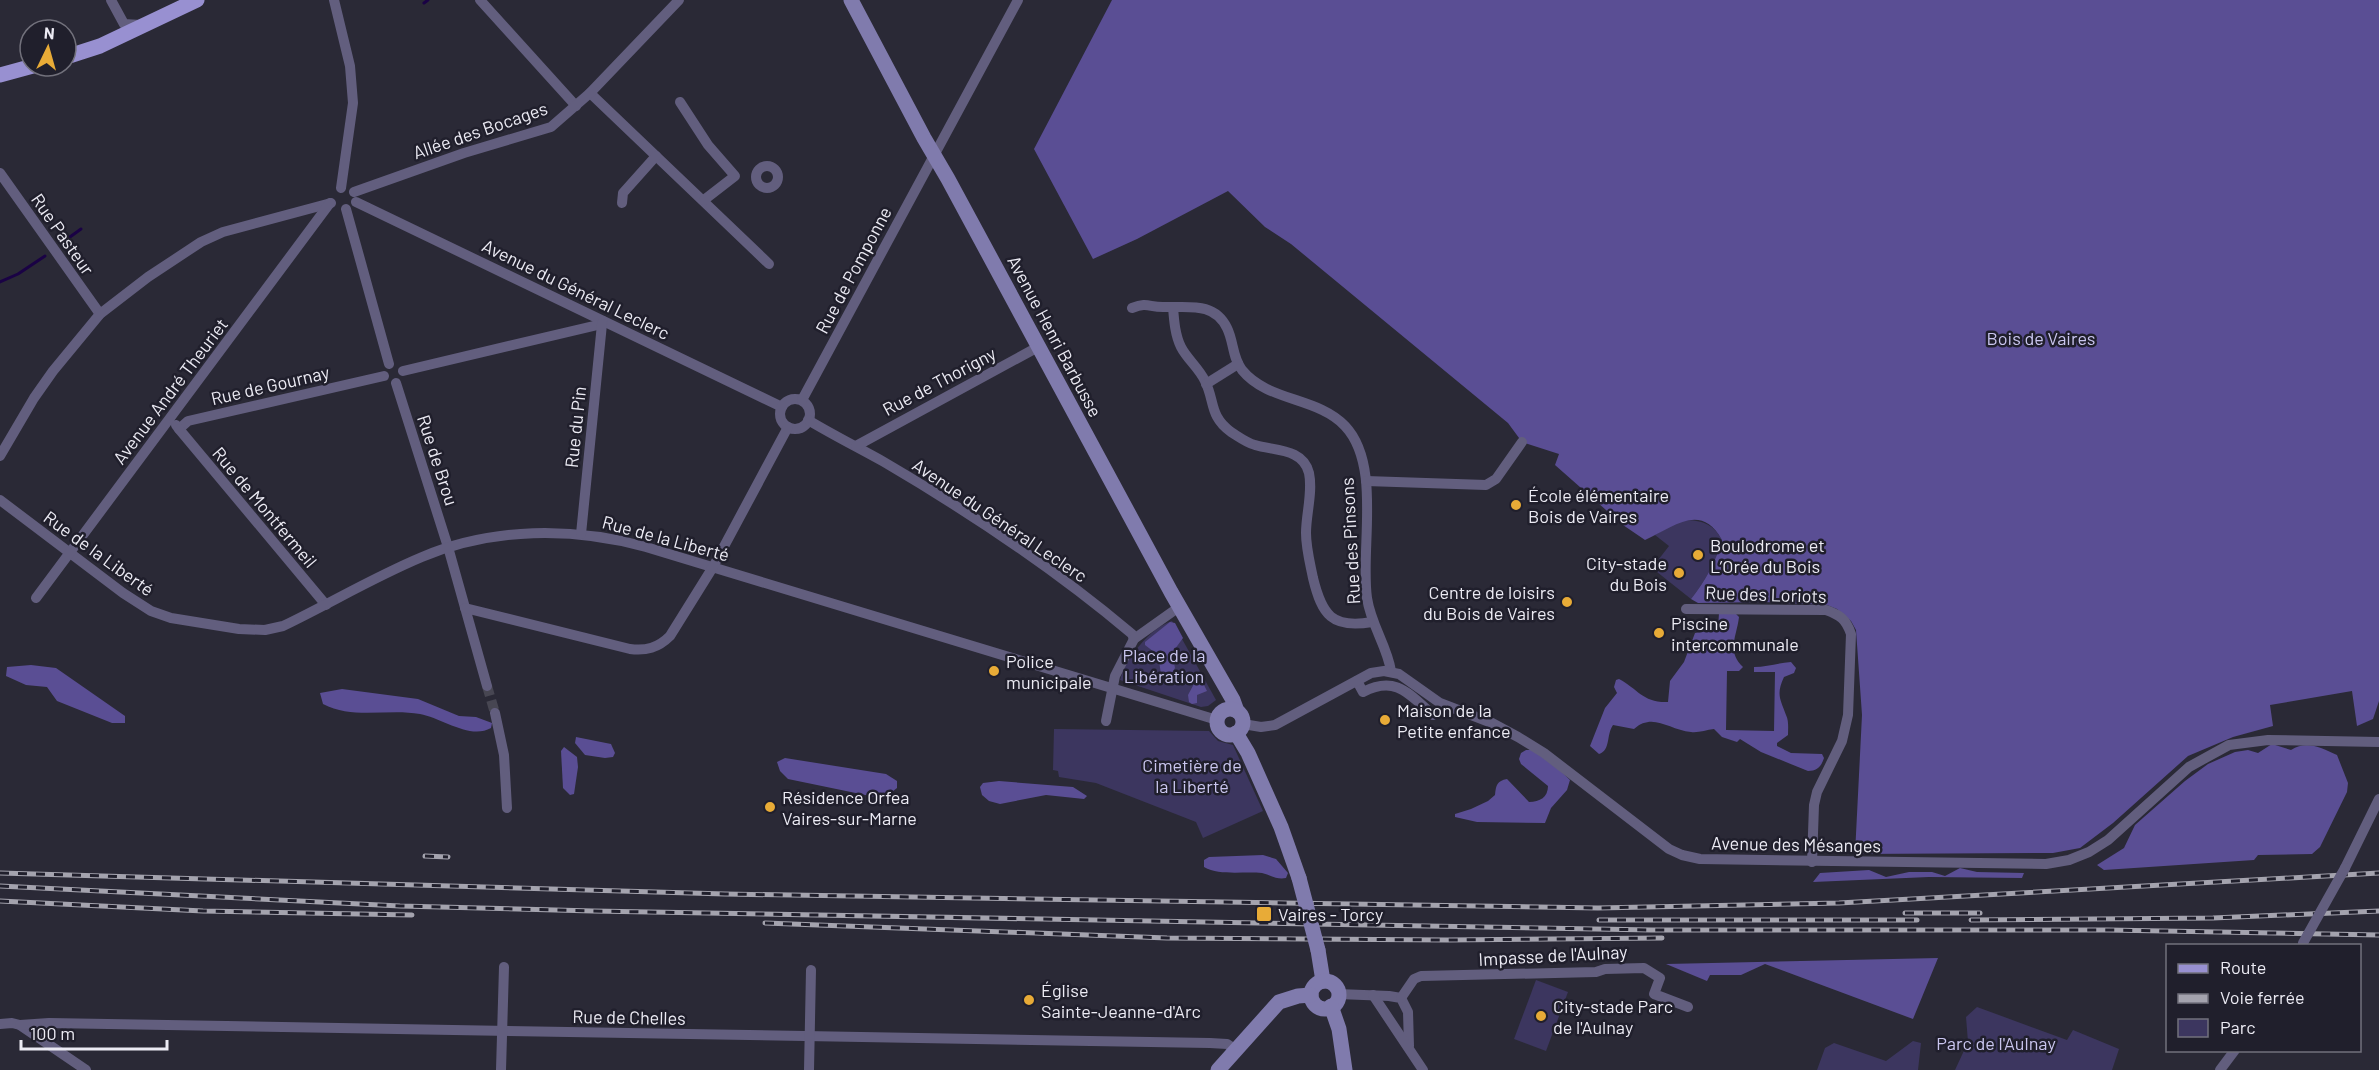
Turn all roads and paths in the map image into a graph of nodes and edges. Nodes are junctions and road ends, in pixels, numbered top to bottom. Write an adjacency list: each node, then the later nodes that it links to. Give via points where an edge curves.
1 (111, 0): 9 (street)
2 (174, 0): 9 (main road)
3 (197, 0): 10 (main road)
4 (334, 0): 25 (street, via 350,66 353,103)
5 (480, 0): 19 (street)
6 (679, 0): 17 (street, Allée des Bocages)
7 (851, 0): 21 (main road, Avenue Henri Barbusse)
8 (1017, 0): 21 (street, Rue de Pomponne)
9 (124, 24): 10 (street); 11 (main road)
10 (143, 25): 12 (main road)
11 (78, 44)
12 (78, 53)
13 (18, 60): 14 (main road)
14 (0, 65)
15 (18, 70): 16 (main road)
16 (0, 75)
17 (590, 93): 19 (street, Allée des Bocages); 20 (street)
18 (680, 102): 23 (street, via 708,145)
19 (576, 106): 26 (street, Allée des Bocages, via 551,127 464,153)
20 (656, 156): 27 (street); 29 (street, via 623,193)
21 (934, 156): 36 (main road, Avenue Henri Barbusse); 43 (street, Rue de Pomponne)
22 (0, 173): 34 (street, Rue Pasteur)
23 (735, 176): 24 (street); 27 (street)
24 (756, 177)
25 (341, 188): 26 (street, via 347,188); 28 (street)
26 (355, 197): 30 (street, via 352,207); 35 (street, Avenue du Général Leclerc)
27 (704, 200): 31 (street)
28 (333, 203): 30 (street); 34 (street, via 223,232 201,242); 45 (street, Avenue André Theuriet)
29 (622, 203)
30 (346, 209): 37 (street)
31 (770, 264)
32 (1173, 307): 33 (street, via 1144,303); 38 (street, via 1199,306 1217,315 1227,328); 42 (street, via 1181,348)
33 (1132, 308)
34 (100, 314): 51 (street, via 53,371)
35 (603, 323): 39 (street); 44 (street, Avenue du Général Leclerc); 54 (street, Rue du Pin)
36 (1038, 347): 50 (street, Rue de Thorigny); 60 (main road, Avenue Henri Barbusse)
37 (389, 364): 39 (street, via 398,364); 40 (street)
38 (1238, 364): 42 (street); 52 (street, Rue des Pinsons, via 1262,386 1323,411 1345,425 1360,451)
39 (403, 371): 41 (street)
40 (384, 376): 41 (street); 48 (street, Rue de Gournay, via 188,421)
41 (396, 383): 55 (street, Rue de Brou)
42 (1206, 384): 63 (street, via 1214,411 1232,432 1253,445 1291,453 1304,463 1309,473 1308,554 1318,601 1328,615 1344,624)
43 (802, 400): 44 (street, via 793,399); 46 (street, via 809,408)
44 (782, 407): 47 (street, via 782,420)
45 (170, 419): 48 (street); 56 (street, Avenue André Theuriet)
46 (808, 420): 47 (street, via 801,428); 50 (street, Avenue du Général Leclerc)
47 (788, 427): 57 (street)
48 (179, 429): 59 (street, Rue de Montfermeil)
49 (1522, 442): 52 (street, via 1496,479 1486,485)
50 (856, 446): 64 (street, Avenue du Général Leclerc, via 1001,535 1107,614)
51 (0, 456)
52 (1366, 482): 63 (street, Rue des Pinsons, via 1365,580)
53 (0, 500): 56 (street, Rue de la Liberté)
54 (581, 534): 55 (street, Rue de la Liberté, via 512,534); 57 (street, Rue de la Liberté, via 625,541)
55 (448, 547): 59 (street, Rue de la Liberté); 61 (street, Rue de Brou)
56 (70, 553): 58 (street, Avenue André Theuriet); 59 (street, Rue de la Liberté, via 141,606 171,618 265,630 283,626)
57 (713, 567): 61 (street, via 670,636 649,649 630,649); 68 (street, Rue de la Liberté)
58 (36, 598)
59 (326, 605)
60 (1179, 607): 64 (street); 71 (main road, Avenue Henri Barbusse, via 1226,690)
61 (465, 608): 67 (street, Rue de Brou)
62 (1686, 609): 76 (street, Rue des Loriots, via 1826,610 1848,623 1848,715 1842,741 1815,798)
63 (1372, 622): 65 (street, Rue des Pinsons)
64 (1134, 639): 68 (street)
65 (1391, 671): 66 (street); 76 (street, Avenue des Mésanges, via 1406,677 1440,703 1492,723 1544,753 1682,855 1700,859)
66 (1356, 681): 70 (street, via 1363,692 1382,684 1397,687); 71 (street, via 1275,725 1262,727)
67 (487, 686)
68 (1112, 688): 71 (street, Rue de la Liberté); 72 (street)
69 (495, 713): 75 (street, via 504,755)
70 (1433, 715)
71 (1231, 720): 80 (main road, bridge, via 1281,827 1299,878)
72 (1106, 721)
73 (2379, 742): 76 (street, Avenue des Mésanges, via 2268,740 2229,745 2189,767 2108,840 2069,860 2029,865)
74 (2379, 799): 77 (street, bridge)
75 (507, 808)
76 (1812, 862)
77 (2302, 944)
78 (504, 967): 88 (street)
79 (811, 970): 89 (street)
80 (1323, 981): 81 (main road, via 1314,986); 84 (main road, via 1333,984)
81 (1311, 995): 84 (main road, via 1319,1007); 91 (main road, via 1279,1002)
82 (1373, 995): 83 (street); 84 (street); 90 (street)
83 (1401, 998): 85 (street, Impasse de l'Aulnay, via 1413,979 1421,976 1644,968 1660,978 1654,994); 90 (street, via 1408,1012)
84 (1335, 1000): 97 (main road)
85 (1688, 1007)
86 (0, 1024): 87 (street, Rue de Chelles)
87 (20, 1025): 88 (street, Rue de Chelles); 93 (street)
88 (502, 1031): 89 (street, Rue de Chelles); 94 (street)
89 (810, 1036): 91 (street, Rue de Chelles, via 1210,1043 1227,1044); 95 (street)
90 (1409, 1046): 98 (street)
91 (1236, 1050): 96 (main road)
92 (2234, 1052): 99 (street)
93 (86, 1070)
94 (501, 1070)
95 (809, 1070)
96 (1218, 1070)
97 (1345, 1070)
98 (1423, 1070)
99 (2220, 1070)

